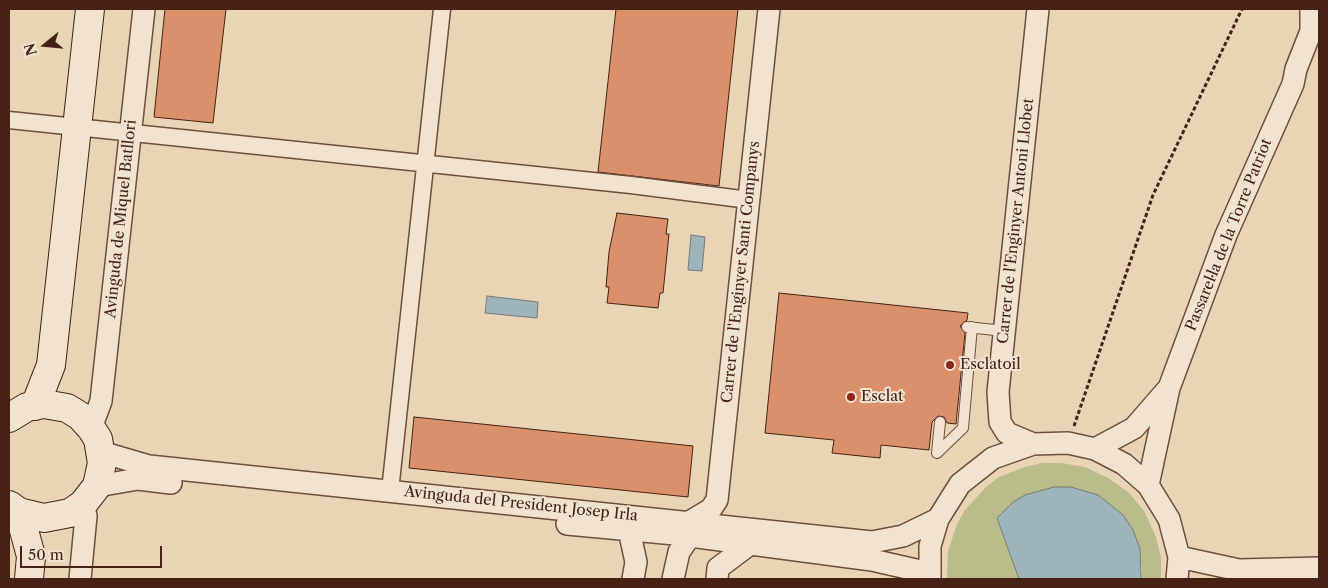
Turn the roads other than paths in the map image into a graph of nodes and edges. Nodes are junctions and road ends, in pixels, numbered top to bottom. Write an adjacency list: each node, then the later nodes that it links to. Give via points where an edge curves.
1 (90, 9): 10 (main road)
2 (144, 9): 11 (street, Avinguda de Miquel Batllori)
3 (442, 9): 12 (street)
4 (768, 9): 13 (street, Carrer de l'Enginyer Santi Companys)
5 (1038, 9): 14 (street, Carrer de l'Enginyer Antoni Llobet)
6 (1311, 9): 8 (street, Passarel·la de la Torre Patriot, via 1311,32)
7 (1319, 54): 8 (street, Passarel·la de la Torre Patriot)
8 (1293, 84): 15 (street, Passarel·la de la Torre Patriot, via 1226,235)
9 (9, 120): 10 (street)
10 (77, 128): 11 (street); 16 (main road)
11 (130, 134): 12 (street); 19 (street, Avinguda de Miquel Batllori)
12 (425, 164): 13 (street); 23 (street)
13 (749, 200): 28 (street, Carrer de l'Enginyer Santi Companys, via 717,500)
14 (1004, 331): 18 (lane, via 969,327 962,402 963,428 937,453); 20 (street, Carrer de l'Enginyer Antoni Llobet, via 998,392 1000,422 1007,433)
15 (1169, 388): 21 (street, Passarel·la de la Torre Patriot, via 1134,428); 22 (street, Passarel·la de la Torre Patriot)
16 (47, 406): 17 (main road, via 27,407); 19 (main road, via 80,416)
17 (9, 418)
18 (940, 422)
19 (96, 440): 23 (street, Avinguda del President Josep Irla, via 144,465); 24 (main road, via 101,475)
20 (1033, 444): 21 (street, via 1068,443); 27 (street, via 986,463 960,484)
21 (1095, 449): 22 (street, via 1124,464)
22 (1148, 485): 31 (street, via 1170,518)
23 (390, 491): 28 (street, Avinguda del President Josep Irla)
24 (90, 495): 26 (main road, via 70,512); 29 (street, Avinguda del President Josep Irla, via 138,479); 35 (street)
25 (14, 508): 26 (main road, via 44,518); 32 (main road)
26 (56, 517): 32 (main road)
27 (938, 519): 28 (street, Avinguda del President Josep Irla, via 902,536 872,542); 34 (street, via 930,546)
28 (690, 529): 29 (street, Avinguda del President Josep Irla); 30 (street, Avinguda del President Josep Irla); 37 (street, via 679,552)
29 (629, 530): 36 (street, via 636,562)
30 (750, 544): 34 (street, Avinguda del President Josep Irla, via 872,560); 38 (street, via 718,568)
31 (1179, 557): 33 (street, via 1239,570); 39 (street)
32 (30, 568)
33 (1319, 568)
34 (929, 576)
35 (80, 579)
36 (633, 579)
37 (673, 579)
38 (717, 579)
39 (1178, 579)

